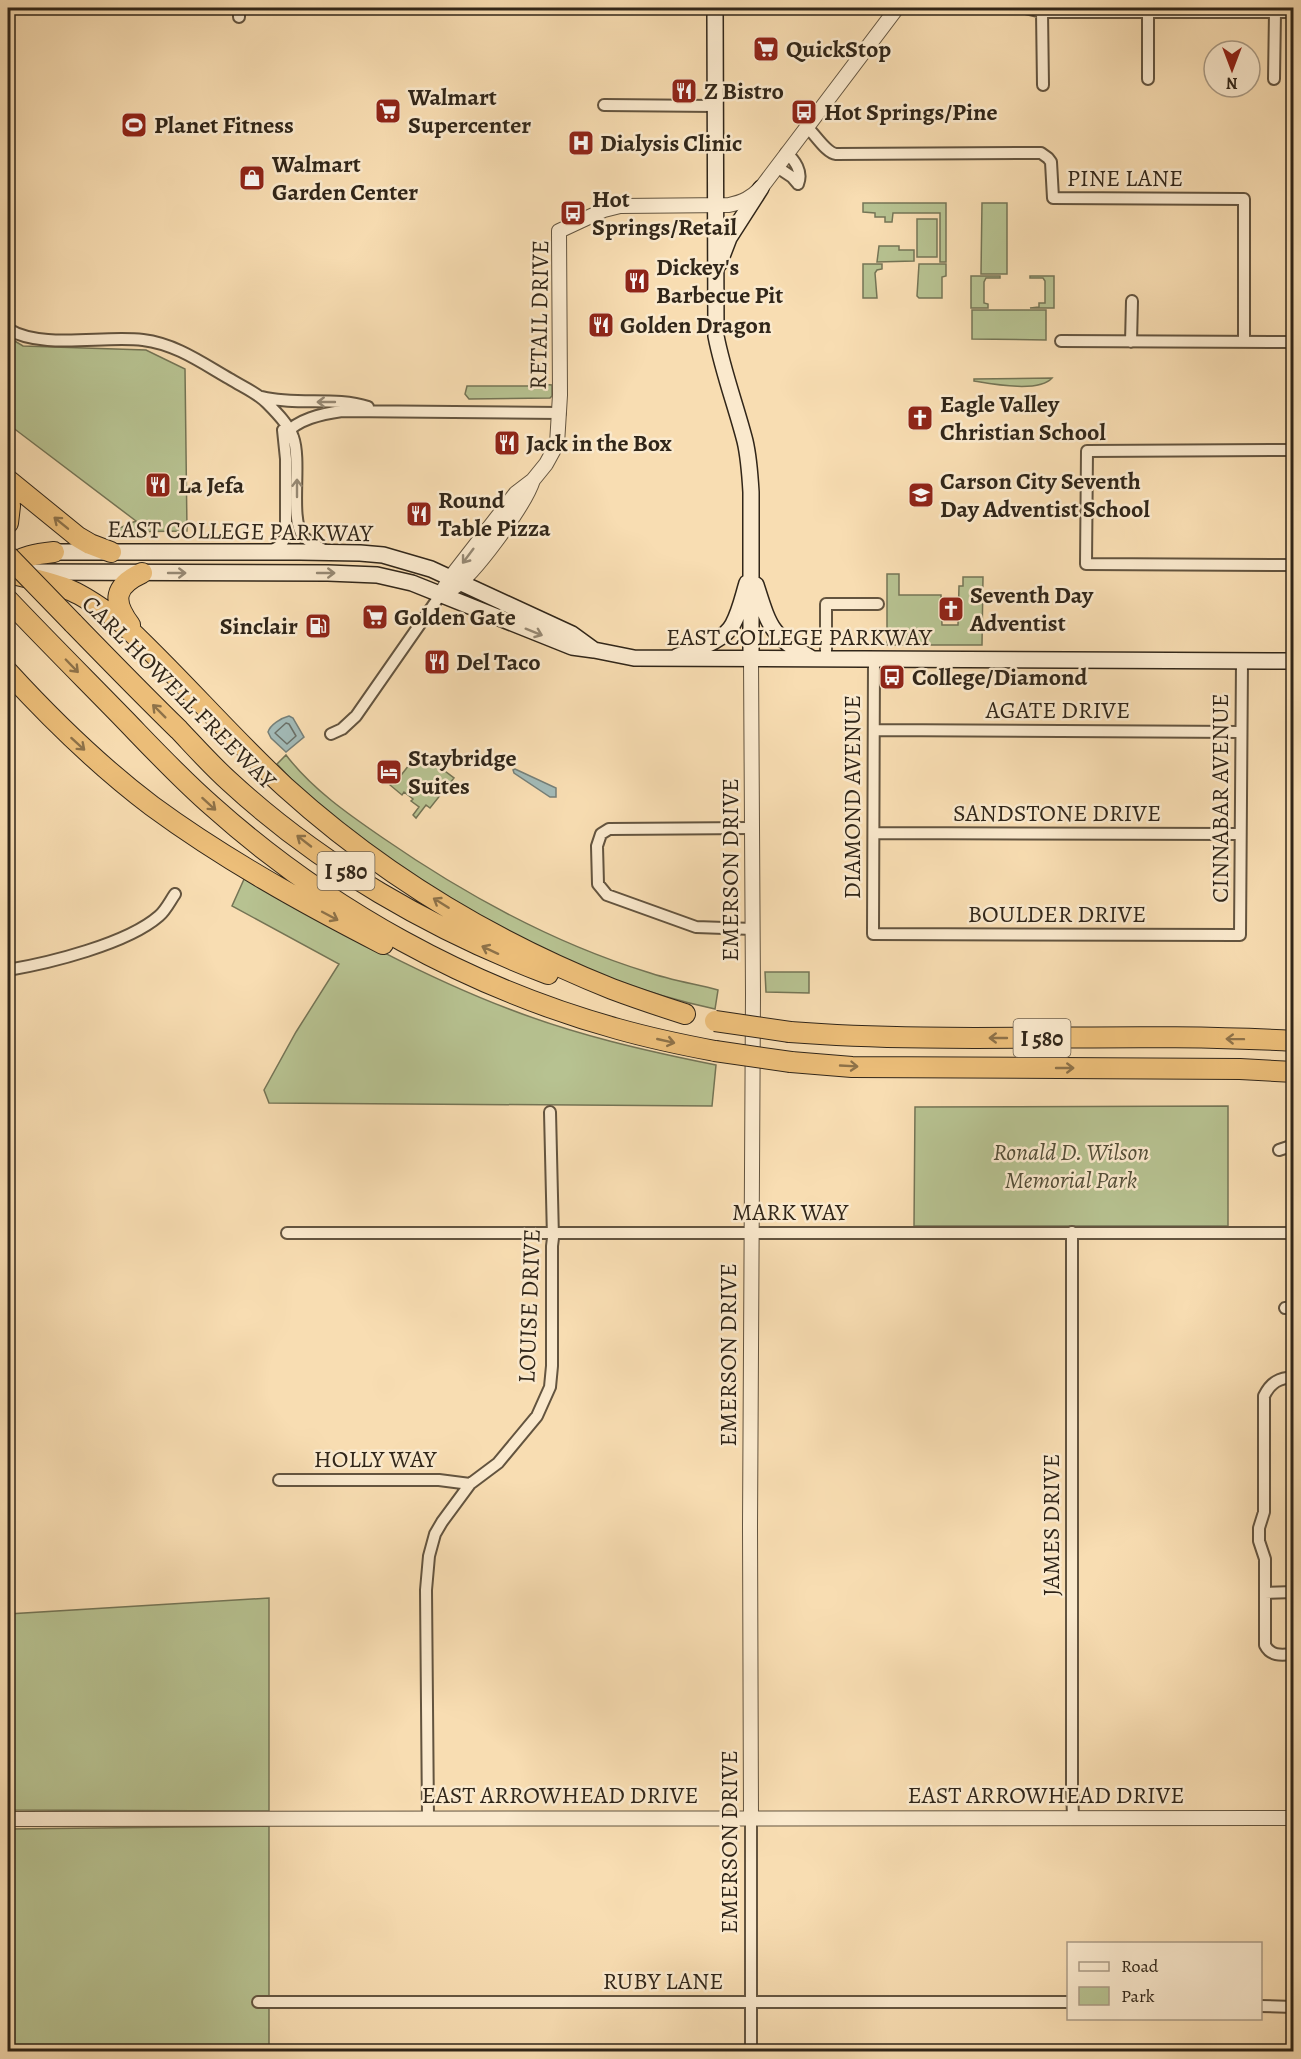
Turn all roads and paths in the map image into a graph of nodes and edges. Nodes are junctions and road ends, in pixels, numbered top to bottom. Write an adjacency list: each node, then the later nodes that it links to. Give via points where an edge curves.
1 (715, 8): 12 (main road)
2 (897, 8): 13 (street)
3 (1025, 8): 4 (street)
4 (1042, 12): 5 (street); 10 (street)
5 (1148, 12): 6 (street); 8 (street)
6 (1275, 12): 7 (street); 9 (street)
7 (1293, 12)
8 (1148, 79)
9 (1274, 79)
10 (1043, 85)
11 (604, 105): 12 (street)
12 (715, 106): 17 (main road)
13 (806, 126): 14 (street); 23 (street, PINE LANE, via 827,150 836,154 1041,153 1051,162 1053,198 1244,200)
14 (786, 153): 15 (street); 15 (street, via 795,160 798,184)
15 (777, 167): 16 (street)
16 (761, 188): 17 (street, via 745,201); 18 (main road, via 729,238)
17 (715, 205): 18 (main road); 27 (street, RETAIL DRIVE, via 620,206 560,231)
18 (716, 273): 39 (main road, via 718,345 749,465)
19 (1132, 301): 22 (street)
20 (8, 329): 25 (street, via 36,339 142,340 165,344)
21 (1061, 341): 22 (street)
22 (1131, 342): 23 (street)
23 (1244, 342): 24 (street)
24 (1293, 342)
25 (259, 396): 26 (street, one-way to 25, via 343,402 282,402); 28 (street)
26 (383, 412): 27 (street, RETAIL DRIVE); 28 (street, RETAIL DRIVE, via 328,413)
27 (560, 413): 42 (street, RETAIL DRIVE, via 553,454 533,480 516,493)
28 (285, 428): 35 (street, via 286,536 281,545); 36 (street, one-way to 28, via 304,537 299,529 296,447)
29 (1293, 450): 38 (street, via 1087,451 1086,564)
30 (8, 480): 34 (highway, one-way to 30, via 78,537)
31 (8, 492): 32 (highway)
32 (8, 523)
33 (54, 552): 34 (main road, EAST COLLEGE PARKWAY); 37 (highway)
34 (111, 552): 35 (main road, EAST COLLEGE PARKWAY)
35 (269, 552): 36 (main road, EAST COLLEGE PARKWAY)
36 (328, 552): 42 (main road, EAST COLLEGE PARKWAY, via 394,557)
37 (8, 563): 40 (highway); 46 (highway, via 98,605); 66 (highway, CARL HOWELL FREEWAY / I 580, one-way to 37, bridge, via 562,980 505,957 395,902 325,858 230,783 73,623)
38 (1293, 565)
39 (751, 571): 48 (main road, via 767,620 777,635 789,646); 49 (main road, via 733,625 726,633); 50 (main road)
40 (56, 572): 41 (main road, EAST COLLEGE PARKWAY)
41 (142, 573): 43 (main road, EAST COLLEGE PARKWAY, one-way to 43, via 368,574); 46 (highway, via 125,584 117,600)
42 (456, 581): 43 (street, RETAIL DRIVE); 47 (main road, EAST COLLEGE PARKWAY, via 572,634)
43 (441, 594): 47 (main road, EAST COLLEGE PARKWAY, one-way to 47, via 572,647); 57 (street, via 356,716)
44 (8, 600): 67 (highway, I 580, one-way to 67, via 199,794 317,889 380,928 500,988)
45 (878, 604): 48 (street, via 826,604)
46 (140, 640): 66 (highway, one-way to 46, via 613,989 522,949 449,909 383,865 281,783)
47 (594, 650): 49 (main road, EAST COLLEGE PARKWAY)
48 (819, 659): 50 (main road, EAST COLLEGE PARKWAY); 51 (main road, EAST COLLEGE PARKWAY)
49 (670, 660): 50 (main road, EAST COLLEGE PARKWAY)
50 (751, 660): 58 (street, EMERSON DRIVE)
51 (874, 660): 52 (main road, EAST COLLEGE PARKWAY); 55 (street, DIAMOND AVENUE)
52 (1242, 661): 53 (main road, EAST COLLEGE PARKWAY); 56 (street, CINNABAR AVENUE)
53 (1293, 661)
54 (8, 672): 67 (highway, one-way to 67, via 73,739 122,782 180,826 269,883 470,985 508,1000)
55 (874, 730): 56 (street, AGATE DRIVE); 59 (street, DIAMOND AVENUE)
56 (1241, 732): 60 (street, CINNABAR AVENUE)
57 (331, 734)
58 (752, 828): 62 (street, EMERSON DRIVE); 62 (street, via 613,828 605,831 598,842 597,869 599,887 610,897 696,927)
59 (874, 833): 60 (street, SANDSTONE DRIVE); 63 (street, DIAMOND AVENUE)
60 (1240, 834): 64 (street, CINNABAR AVENUE)
61 (175, 894): 65 (street, via 158,917 123,936 61,959)
62 (753, 929): 76 (street, EMERSON DRIVE)
63 (873, 934): 64 (street, BOULDER DRIVE)
64 (1240, 935)
65 (8, 970)
66 (685, 1014): 68 (highway, CARL HOWELL FREEWAY / I 580, one-way to 66, bridge, via 874,1037 790,1032)
67 (616, 1029): 69 (highway, I 580, one-way to 69, bridge, via 715,1052 852,1067)
68 (1293, 1041)
69 (1293, 1072)
70 (550, 1112): 73 (street, LOUISE DRIVE)
71 (1293, 1145): 72 (street)
72 (1279, 1150)
73 (553, 1232): 75 (street, MARK WAY); 76 (street, MARK WAY); 80 (street, LOUISE DRIVE, via 550,1387 531,1424 498,1463)
74 (1072, 1232): 76 (street, MARK WAY); 77 (street, MARK WAY); 86 (street, JAMES DRIVE)
75 (287, 1233)
76 (752, 1233): 85 (street, EMERSON DRIVE)
77 (1293, 1233)
78 (1293, 1377): 82 (street, via 1277,1380 1264,1396 1264,1512 1259,1540 1265,1559)
79 (279, 1480): 80 (street, HOLLY WAY, via 439,1480)
80 (470, 1484): 84 (street, LOUISE DRIVE, via 435,1534 429,1556)
81 (1293, 1592): 82 (street)
82 (1265, 1593): 83 (street, via 1265,1644 1278,1655)
83 (1293, 1654)
84 (428, 1818): 85 (street, EAST ARROWHEAD DRIVE); 88 (street, EAST ARROWHEAD DRIVE)
85 (751, 1818): 86 (street, EAST ARROWHEAD DRIVE); 90 (street, EMERSON DRIVE)
86 (1073, 1818): 87 (street, EAST ARROWHEAD DRIVE)
87 (1293, 1818)
88 (8, 1819)
89 (258, 2002): 90 (street, RUBY LANE)
90 (751, 2002): 91 (street, RUBY LANE); 94 (street, EMERSON DRIVE)
91 (1067, 2002)
92 (1262, 2006): 93 (street)
93 (1293, 2007)
94 (751, 2052)

